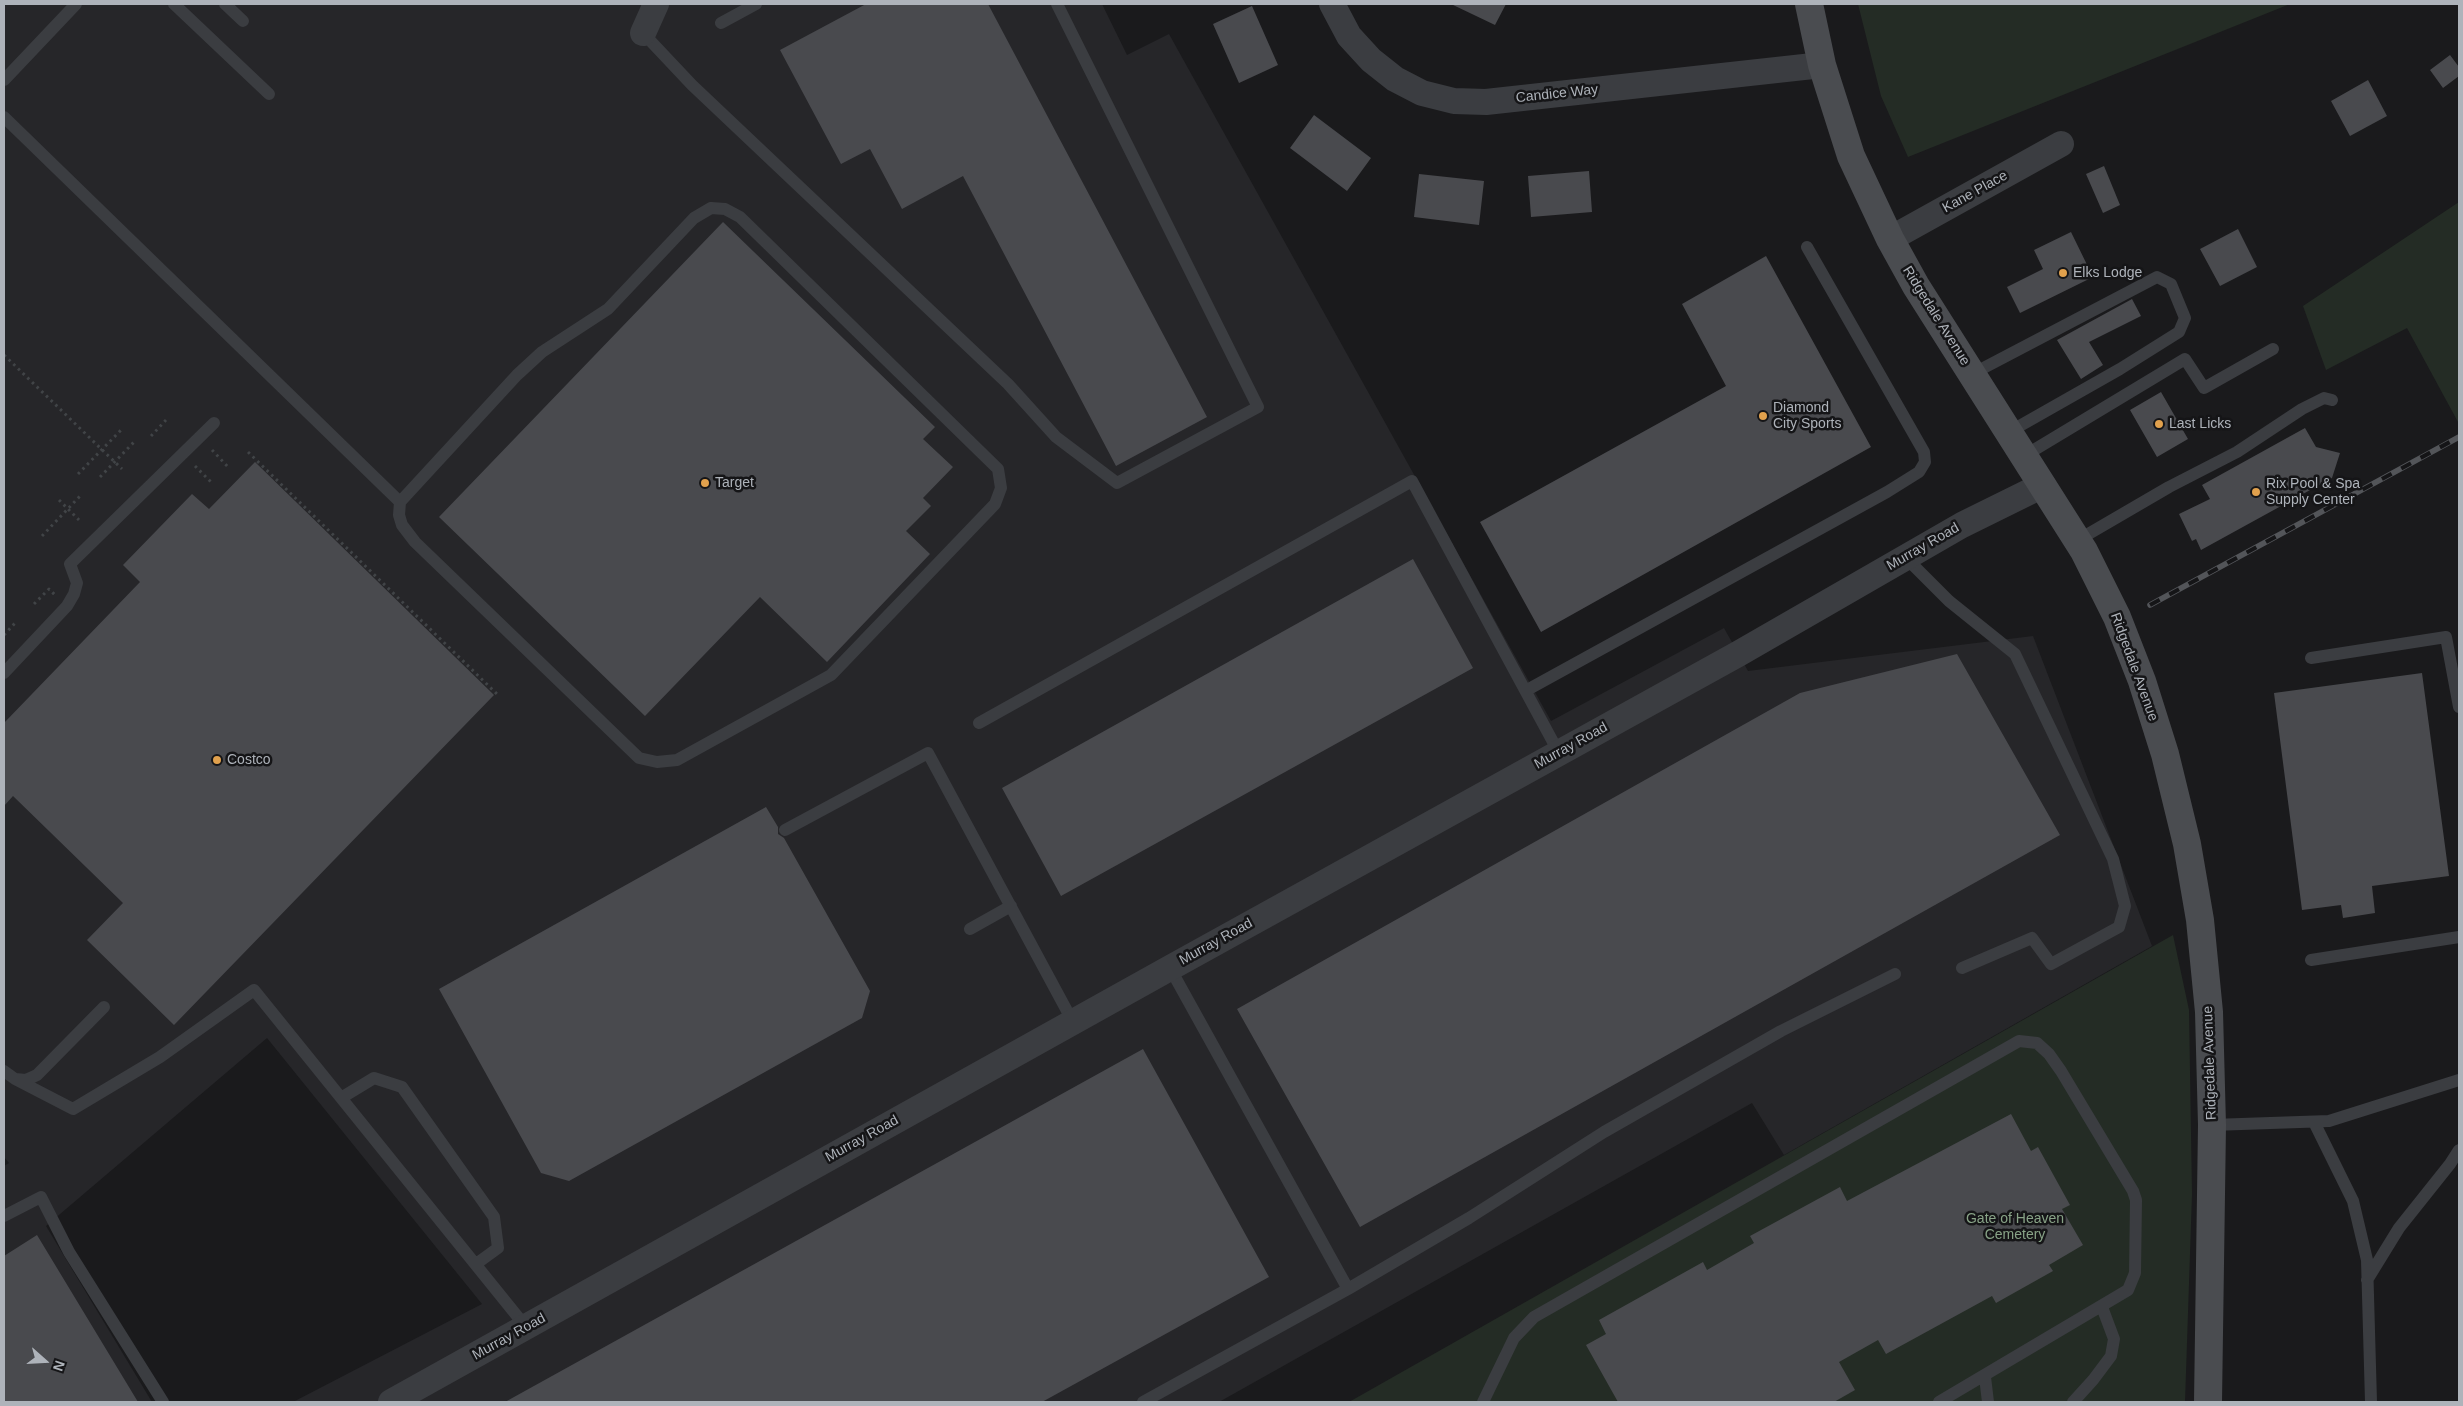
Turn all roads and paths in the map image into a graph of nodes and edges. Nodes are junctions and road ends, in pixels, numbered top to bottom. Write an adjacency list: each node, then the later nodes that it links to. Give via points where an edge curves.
1 (76, 4): 13 (lane)
2 (174, 4): 14 (lane)
3 (225, 4): 9 (lane)
4 (656, 4): 11 (street)
5 (756, 4): 10 (lane)
6 (1057, 4): 11 (lane, via 1258,406 1117,484 1056,437 1008,384 692,86)
7 (1332, 4): 12 (street, Candice Way, via 1349,36 1371,60 1395,79 1422,93 1454,101 1486,102)
8 (1809, 4): 12 (main road, Ridgedale Avenue)
9 (243, 20)
10 (721, 23)
11 (643, 32)
12 (1822, 65): 17 (main road, Ridgedale Avenue, via 1851,156)
13 (4, 80)
14 (269, 94)
15 (4, 117): 43 (lane)
16 (2061, 144): 17 (street, Kane Place)
17 (1890, 239): 21 (main road, Ridgedale Avenue)
18 (1807, 247): 55 (lane, via 1924,452 1925,462 1919,472)
19 (2273, 350): 32 (lane, via 2204,388 2185,359)
20 (4, 355): 29 (path)
21 (1972, 374): 26 (main road, Ridgedale Avenue); 26 (lane, via 2157,277 2171,284 2185,318 2179,332)
22 (2332, 400): 47 (lane, via 2324,398 2302,409 2237,452)
23 (166, 420): 27 (path)
24 (214, 423): 54 (lane, via 70,564 77,583 67,606)
25 (123, 428): 29 (path)
26 (2009, 432): 32 (main road, Ridgedale Avenue)
27 (151, 436)
28 (136, 440): 33 (path)
29 (102, 450): 33 (path); 37 (path)
30 (248, 452): 56 (path)
31 (217, 455): 34 (path)
32 (2024, 456): 40 (main road, Ridgedale Avenue)
33 (114, 462): 35 (path); 38 (path)
34 (229, 468)
35 (122, 469)
36 (200, 471): 39 (path)
37 (78, 474)
38 (100, 477)
39 (213, 484)
40 (2043, 485): 47 (main road, Ridgedale Avenue); 48 (street, Murray Road, via 1962,525)
41 (82, 494): 44 (path)
42 (59, 500): 44 (path)
43 (400, 502): 43 (lane, via 402,525 415,542 639,758 657,762 677,760 831,675 995,504 1001,488 998,469 740,217 726,209 712,208 694,218 608,309 542,352 517,375)
44 (68, 509): 45 (path); 46 (path)
45 (79, 520)
46 (42, 536)
47 (2078, 540): 75 (main road, Ridgedale Avenue, via 2117,617 2142,681 2165,754 2187,844 2200,920 2209,1012)
48 (1906, 558): 59 (street, Murray Road); 66 (lane, via 1949,601 2015,654 2113,859 2125,906 2118,927 2051,964 2032,938)
49 (48, 590): 50 (path)
50 (34, 604)
51 (16, 622): 52 (path)
52 (4, 635)
53 (2310, 658): 57 (lane, via 2446,636)
54 (4, 673)
55 (1526, 690): 58 (lane, via 1412,482); 59 (lane)
56 (497, 694)
57 (2459, 707)
58 (979, 723)
59 (1559, 753): 65 (street, Murray Road)
60 (785, 830): 61 (lane, via 928,754)
61 (1010, 906): 62 (lane); 69 (lane)
62 (970, 929)
63 (2459, 937): 64 (lane)
64 (2312, 960)
65 (1170, 968): 69 (street, Murray Road); 80 (lane)
66 (1962, 968)
67 (1895, 974): 80 (lane, via 1782,1030 1604,1132 1470,1218)
68 (104, 1007): 71 (lane, via 38,1075 26,1080)
69 (1073, 1022): 82 (street, Murray Road)
70 (4, 1071): 71 (lane)
71 (15, 1079): 73 (lane, via 74,1109 160,1057 254,990)
72 (2459, 1080): 74 (lane, via 2329,1122)
73 (342, 1098): 78 (lane); 78 (lane, via 374,1078 402,1088 494,1217 498,1248)
74 (2314, 1122): 75 (lane); 79 (lane, via 2353,1201 2367,1260)
75 (2212, 1125): 91 (main road, Ridgedale Avenue)
76 (2459, 1150): 79 (lane, via 2399,1228)
77 (4, 1216): 84 (lane, via 40,1197 69,1252)
78 (476, 1264): 82 (lane)
79 (2367, 1280): 92 (lane)
80 (1348, 1289): 86 (lane)
81 (2102, 1307): 83 (lane); 87 (lane, via 2128,1290 2136,1273 2136,1200 2049,1054 2037,1043 2019,1041 1534,1317 1514,1338); 90 (lane, via 2114,1339 2111,1356)
82 (526, 1327): 85 (street, Murray Road)
83 (1985, 1376): 88 (lane); 89 (lane)
84 (163, 1402)
85 (391, 1402)
86 (1143, 1402)
87 (1483, 1402)
88 (1939, 1402)
89 (1988, 1402)
90 (2072, 1402)
91 (2208, 1402)
92 (2371, 1402)

